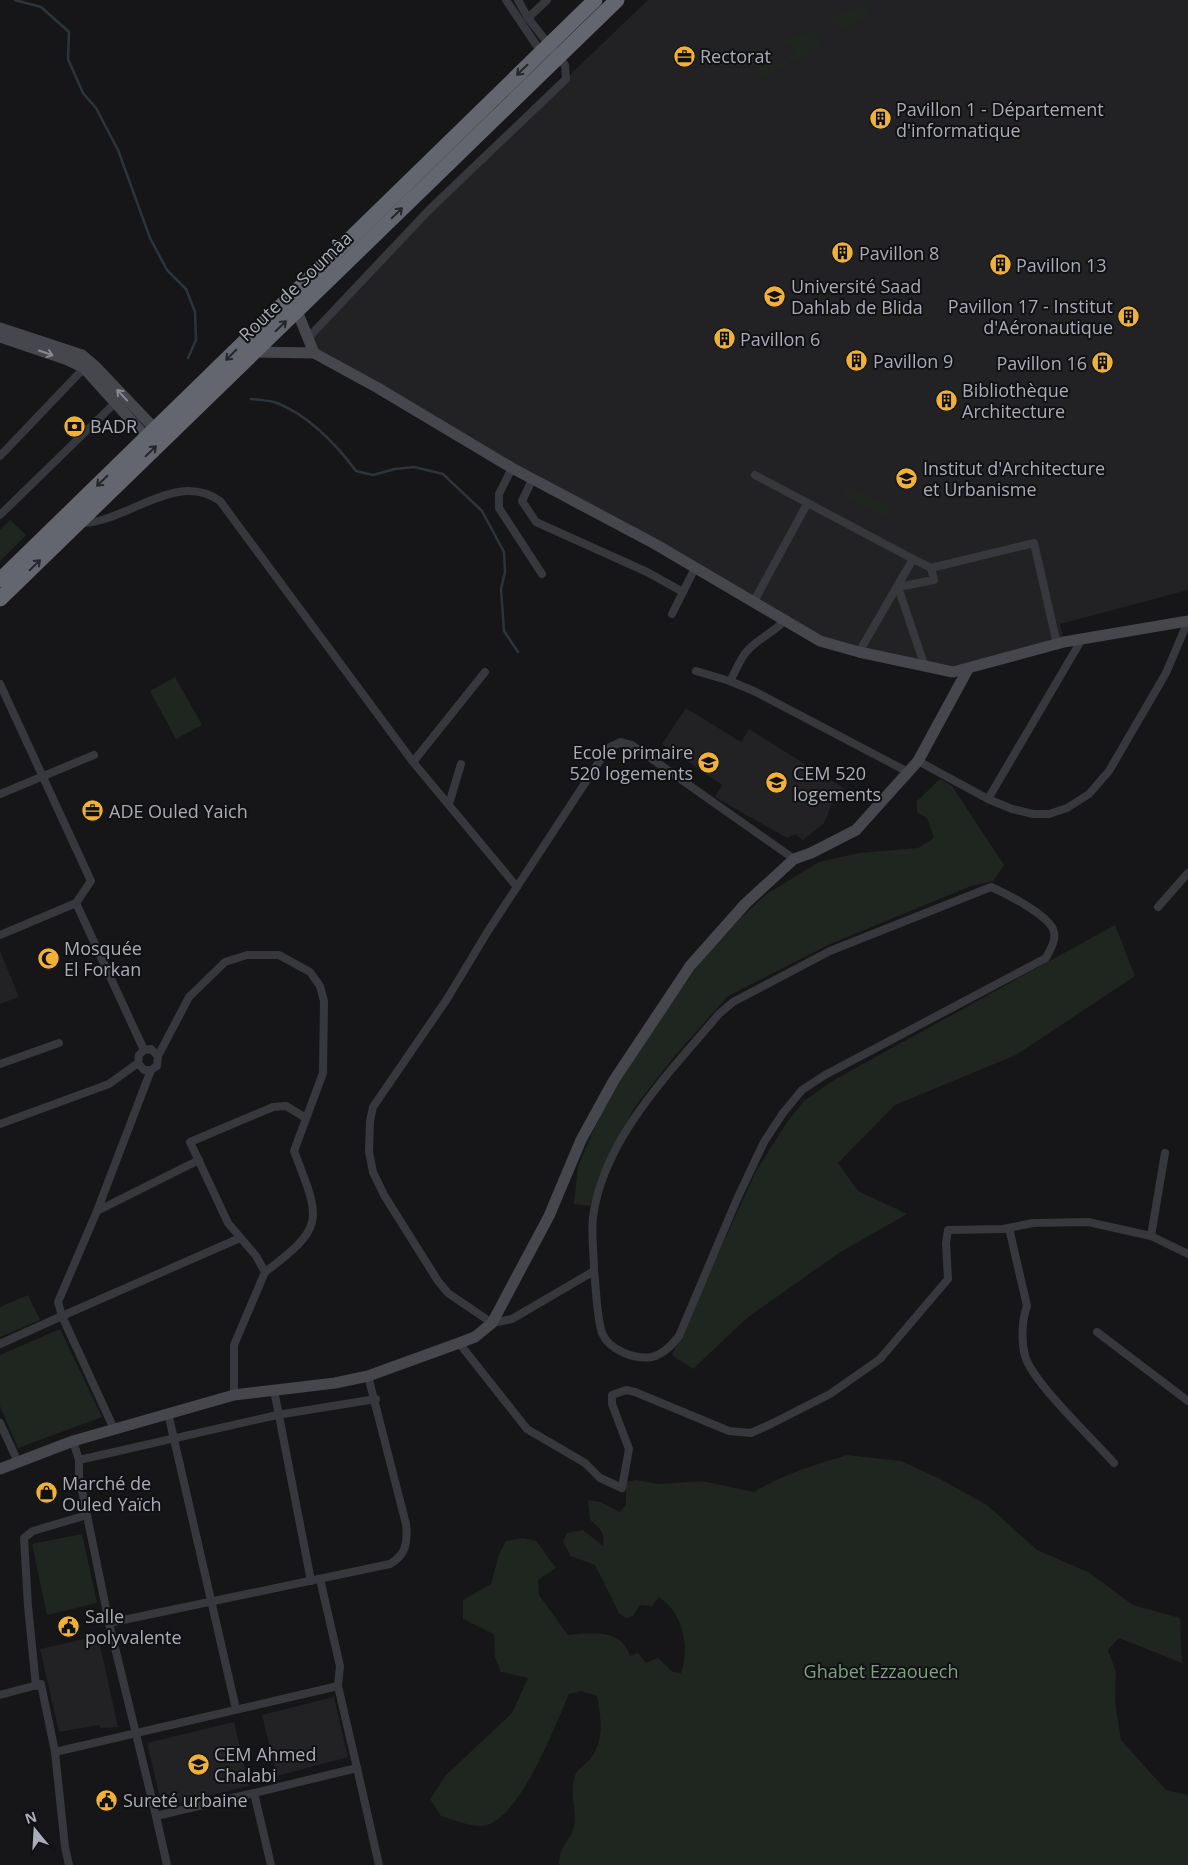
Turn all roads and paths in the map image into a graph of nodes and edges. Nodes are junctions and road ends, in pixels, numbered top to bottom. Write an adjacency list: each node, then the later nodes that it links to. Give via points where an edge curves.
1 (506, 0): 7 (street)
2 (518, 0): 6 (street)
3 (547, 0): 6 (street)
4 (595, 0): 7 (highway, Route de Soumâa)
5 (617, 0): 7 (highway, Route de Soumâa)
6 (528, 18): 7 (street)
7 (550, 51): 8 (highway, Route de Soumâa, one-way to 7); 11 (street, via 565,65 566,79 429,210); 16 (highway, Route de Soumâa, one-way to 16)
8 (297, 311): 11 (street); 12 (highway, Route de Soumâa, one-way to 8)
9 (0, 328): 14 (street, via 71,351)
10 (0, 337): 14 (street, one-way to 14)
11 (308, 338): 13 (street)
12 (253, 352): 13 (street); 23 (highway, Route de Soumâa, one-way to 12)
13 (314, 353): 18 (street)
14 (87, 365): 15 (street); 16 (street, one-way to 14); 17 (street)
15 (116, 402): 16 (street); 22 (street)
16 (152, 434): 23 (highway, Route de Soumâa, one-way to 23)
17 (0, 456)
18 (512, 468): 20 (street); 27 (street, via 499,494 500,508)
19 (755, 475): 21 (street)
20 (533, 478): 25 (street); 30 (street, via 522,501 536,522 647,572)
21 (807, 504): 24 (street); 32 (street)
22 (0, 515)
23 (72, 519): 28 (highway, Route de Soumâa); 31 (highway, Route de Soumâa, one-way to 23); 47 (street, via 95,523 152,499 180,492 200,491 220,501)
24 (913, 559): 26 (street); 29 (street)
25 (695, 568): 30 (street); 32 (street)
26 (931, 568): 29 (street, via 934,580); 37 (street, via 1034,543)
27 (542, 574)
28 (0, 580)
29 (898, 588): 38 (street); 39 (street)
30 (683, 592): 33 (street)
31 (0, 599)
32 (753, 603): 34 (street)
33 (672, 614)
34 (784, 620): 38 (street, via 820,641); 43 (street, via 746,651)
35 (1188, 621): 36 (street); 52 (street, via 1166,674 1109,771 1089,794 1067,808 1049,814 1032,814)
36 (1082, 639): 37 (street); 52 (street)
37 (1057, 644): 40 (street)
38 (859, 652): 39 (street)
39 (924, 664): 40 (street, via 953,672)
40 (968, 669): 46 (street)
41 (696, 671): 43 (street)
42 (485, 672): 47 (street)
43 (730, 681): 49 (street)
44 (0, 684): 50 (street)
45 (94, 755): 50 (street)
46 (918, 761): 49 (street); 52 (street)
47 (413, 762): 53 (street)
48 (461, 764): 53 (street)
49 (908, 772): 54 (street, via 856,830)
50 (44, 777): 51 (street); 57 (street, via 91,881)
51 (0, 794)
52 (988, 799)
53 (449, 804): 56 (street)
54 (794, 859): 56 (street, via 632,745 621,742 608,748); 78 (street, via 745,904 690,966 614,1080 580,1140 549,1216)
55 (1188, 873): 58 (street)
56 (517, 887): 78 (street, via 447,999 373,1107 370,1121 369,1152 373,1172 384,1195 448,1293)
57 (76, 902): 59 (street); 61 (street)
58 (1158, 907)
59 (0, 935)
60 (59, 1043): 64 (street)
61 (144, 1050): 62 (street, via 151,1049); 63 (street)
62 (158, 1056): 65 (street, via 158,1063); 66 (street, via 190,997 225,962 247,956 279,954 310,972 320,986 324,1001 323,1073)
63 (138, 1063): 65 (street, via 144,1070); 67 (street, via 110,1084)
64 (0, 1064)
65 (151, 1070): 70 (street)
66 (306, 1118): 69 (street, via 286,1106 273,1106 190,1142); 76 (street, via 294,1151 311,1197 313,1218 307,1236 295,1250)
67 (0, 1124)
68 (1165, 1153): 72 (street)
69 (199, 1160): 70 (street); 73 (street, via 228,1223)
70 (97, 1211): 77 (street, via 58,1302)
71 (1009, 1228): 72 (street, via 1033,1223 1088,1222); 80 (street, via 948,1230 948,1279 880,1359 830,1394 751,1432 734,1432 635,1392 619,1391 612,1396 612,1404 629,1448 622,1488 600,1478 585,1463 527,1429); 95 (street, via 1027,1306 1023,1317 1025,1356 1042,1384)
72 (1150, 1236): 74 (street)
73 (240, 1238): 76 (street); 77 (street)
74 (1188, 1254)
75 (594, 1271): 75 (street, via 593,1218 602,1179 646,1101 719,1014 733,1002 830,951 991,887 1004,892 1050,924 1054,932 1053,944 1046,958 802,1090 764,1142 679,1336 665,1351 653,1357 639,1357 622,1353 611,1345 602,1333); 78 (street, via 512,1319)
76 (265, 1272): 84 (street, via 234,1345)
77 (62, 1316): 81 (street); 90 (street)
78 (492, 1323): 80 (street, via 475,1337)
79 (1097, 1332): 86 (street)
80 (460, 1343): 82 (street)
81 (0, 1344)
82 (368, 1376): 83 (street); 85 (street)
83 (274, 1390): 84 (street); 88 (street)
84 (234, 1395): 87 (street)
85 (376, 1399): 88 (street); 98 (street, via 406,1524 406,1546 400,1558 390,1564)
86 (1188, 1401)
87 (168, 1414): 90 (street); 91 (street)
88 (277, 1415): 91 (street); 99 (street)
89 (0, 1423): 94 (street)
90 (114, 1429): 92 (street)
91 (174, 1438): 93 (street); 100 (street)
92 (73, 1441): 93 (street); 94 (street)
93 (79, 1460): 97 (street)
94 (18, 1462): 96 (street)
95 (1114, 1463)
96 (0, 1469)
97 (87, 1515): 101 (street); 102 (street, via 33,1530 24,1538)
98 (320, 1579): 99 (street); 103 (street, via 340,1666)
99 (311, 1581): 100 (street)
100 (212, 1602): 101 (street); 105 (street)
101 (109, 1623): 106 (street)
102 (36, 1686): 104 (street); 107 (street, via 41,1684)
103 (338, 1686): 105 (street); 108 (street)
104 (0, 1695)
105 (236, 1709): 106 (street)
106 (135, 1733): 107 (street); 110 (street)
107 (55, 1752): 111 (street)
108 (357, 1768): 109 (street); 114 (street)
109 (254, 1794): 110 (street); 113 (street)
110 (156, 1816): 112 (street)
111 (69, 1865)
112 (167, 1865)
113 (271, 1865)
114 (380, 1865)

